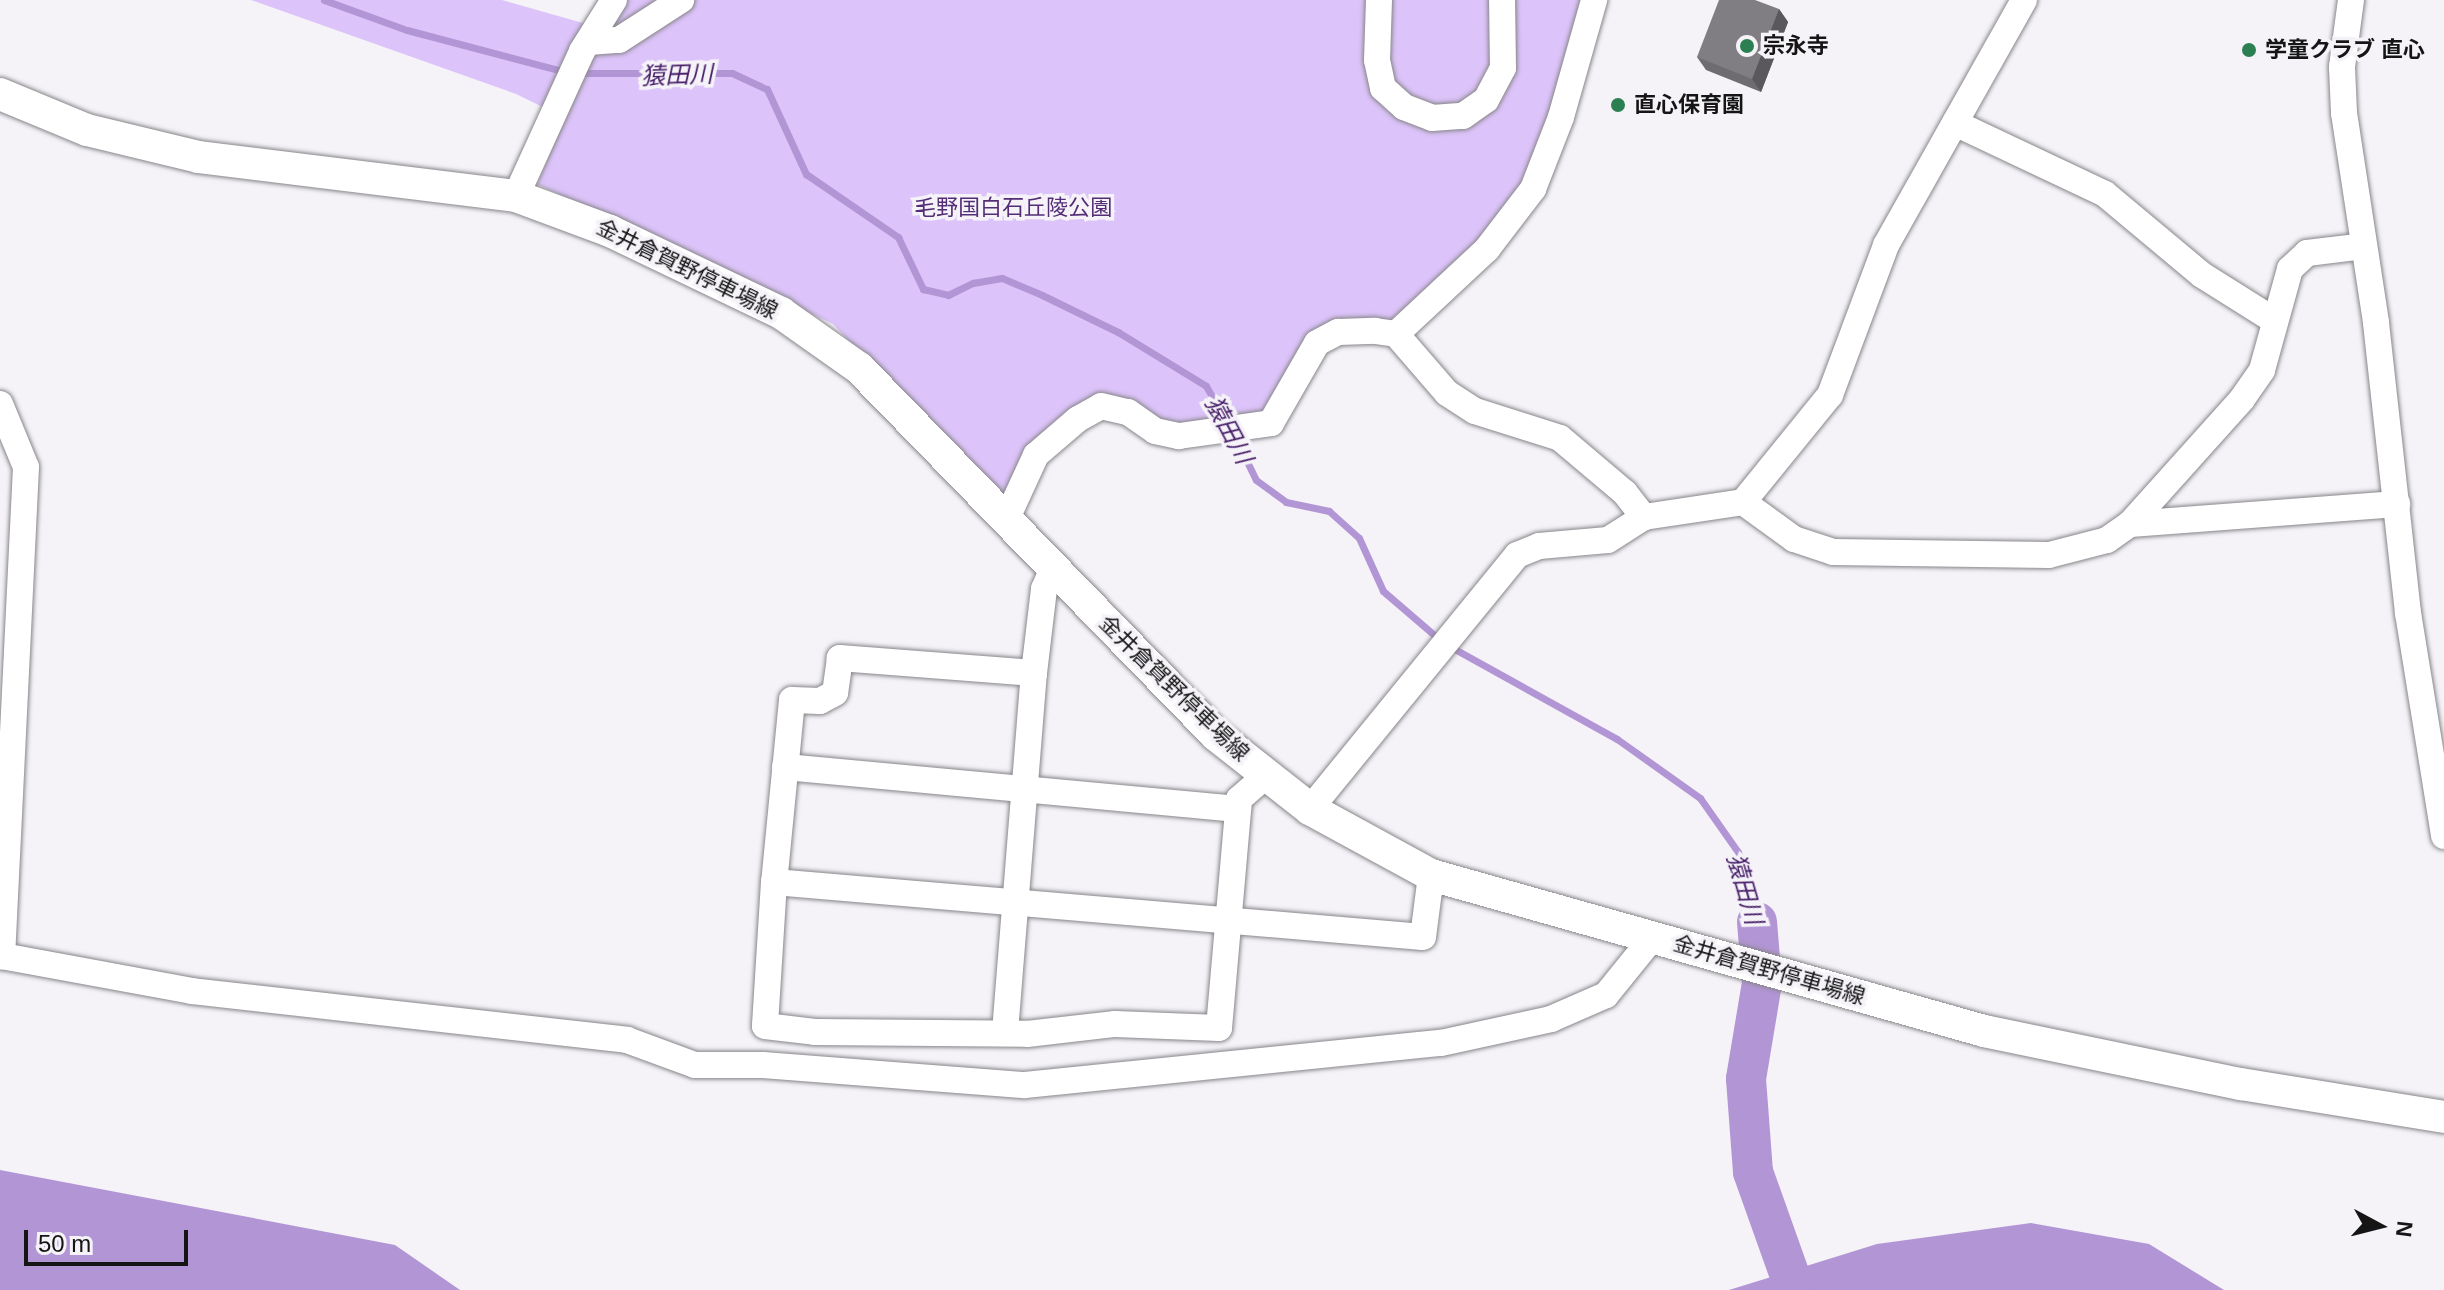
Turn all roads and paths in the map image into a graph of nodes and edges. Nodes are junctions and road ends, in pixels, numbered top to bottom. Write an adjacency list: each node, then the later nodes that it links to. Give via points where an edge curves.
1 (614, 0): 8 (street)
2 (681, 0): 8 (street, via 619,40)
3 (1379, 0): 4 (street, via 1377,60 1383,88 1404,107 1432,118 1463,116 1486,100 1503,68)
4 (1502, 0)
5 (1594, 0): 14 (street, via 1561,117 1533,189 1487,249)
6 (2024, 0): 10 (street)
7 (2351, 0): 12 (street, via 2342,67 2344,113)
8 (585, 47): 11 (street)
9 (0, 94): 11 (main road, 金井倉賀野停車場線, via 87,130 199,157)
10 (1955, 123): 13 (street, via 2105,194 2202,275); 16 (street, via 1886,245 1830,395)
11 (516, 196): 19 (main road, 金井倉賀野停車場線, via 661,253 822,337)
12 (2364, 246): 13 (street, via 2307,253 2290,269); 17 (street)
13 (2275, 321): 20 (street, via 2262,370 2242,399)
14 (1396, 334): 18 (street, via 1447,393 1475,411 1560,438 1625,493); 19 (street, via 1338,332 1317,343 1271,423 1179,436 1155,431 1128,412 1101,406 1036,455)
15 (0, 404): 33 (street, via 26,467 2,956 192,991 627,1040 695,1065 763,1065 1025,1085 1441,1043 1551,1019 1606,995)
16 (1743, 502): 18 (street); 20 (street, via 1794,539 1833,552 2049,555 2080,551)
17 (2397, 504): 20 (street); 28 (street, via 2408,613)
18 (1644, 517): 27 (street, via 1608,540 1539,546 1517,555)
19 (1007, 518): 21 (main road, 金井倉賀野停車場線)
20 (2130, 524)
21 (1053, 568): 22 (street, via 1044,589); 24 (main road, 金井倉賀野停車場線, via 1216,735)
22 (1034, 673): 23 (street, via 840,658 835,693 820,701 792,700); 25 (street)
23 (785, 767): 25 (street); 30 (street)
24 (1265, 776): 26 (street, via 1239,799); 27 (main road, 金井倉賀野停車場線)
25 (1025, 790): 26 (street); 31 (street)
26 (1238, 809): 32 (street)
27 (1310, 809): 29 (main road, 金井倉賀野停車場線)
28 (2444, 836)
29 (1431, 875): 32 (street, via 1423,937); 33 (main road, 金井倉賀野停車場線)
30 (774, 882): 31 (street); 34 (street, via 765,1026 815,1032)
31 (1015, 902): 32 (street); 34 (street)
32 (1229, 920): 34 (street, via 1219,1028 1115,1024)
33 (1653, 937): 35 (main road, 金井倉賀野停車場線, via 1984,1031 2241,1084)
34 (1005, 1032)
35 (2444, 1117)

